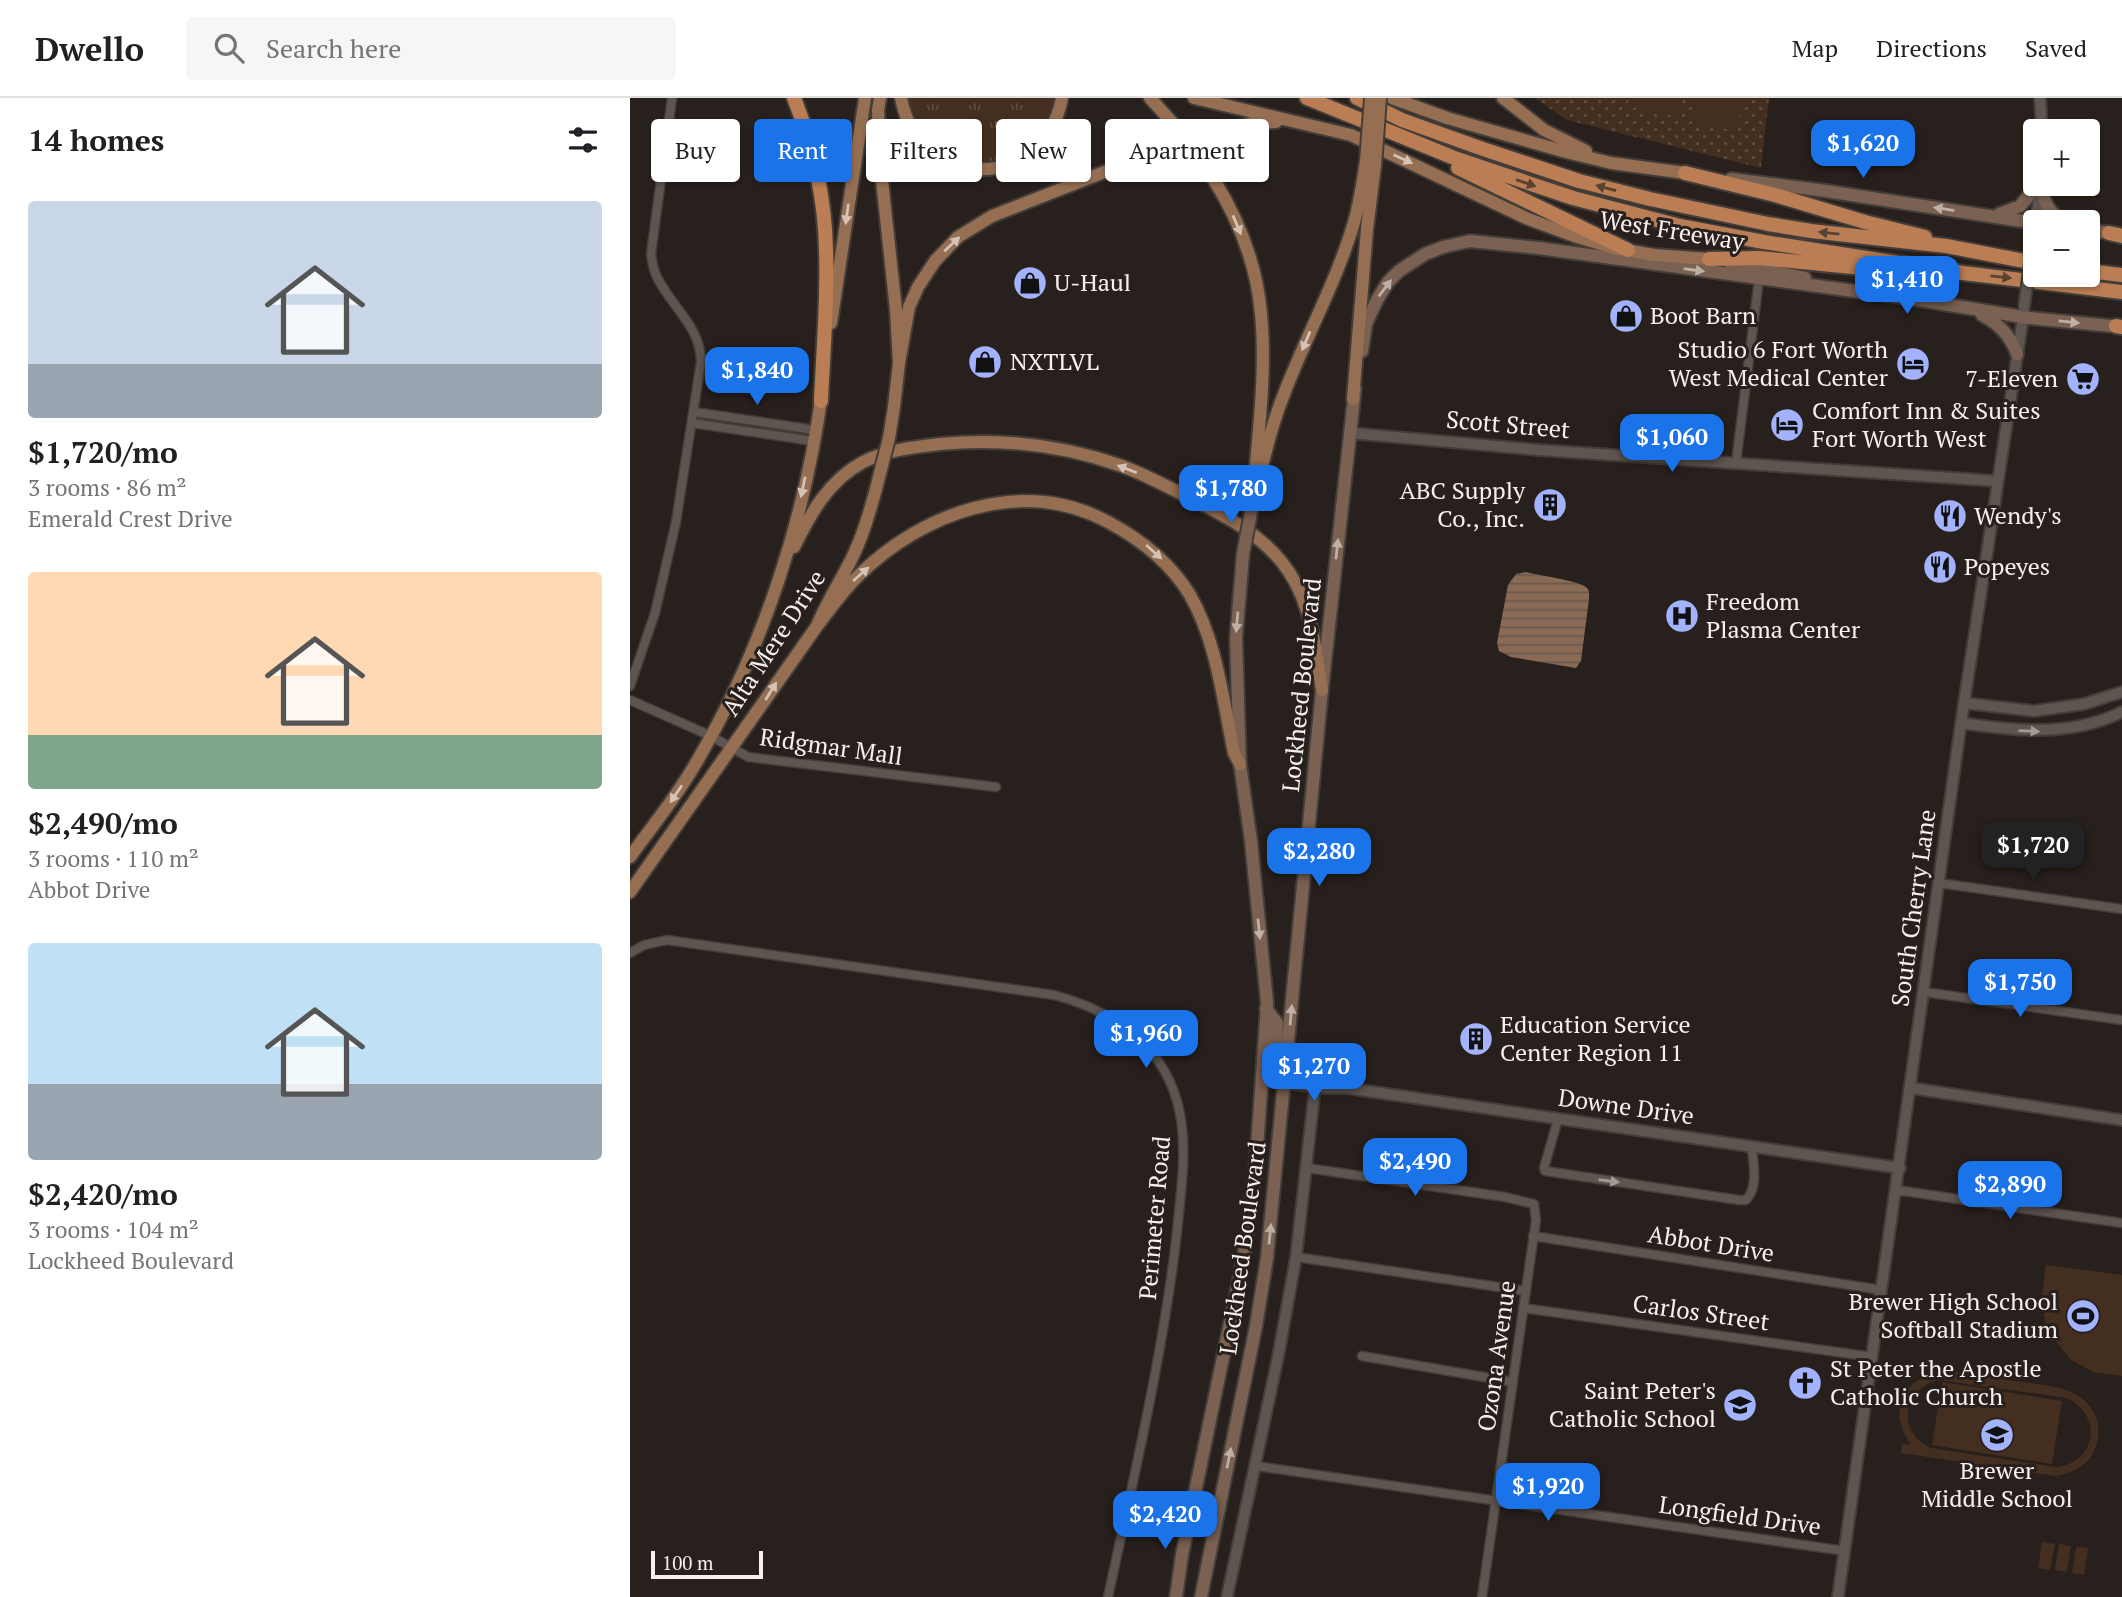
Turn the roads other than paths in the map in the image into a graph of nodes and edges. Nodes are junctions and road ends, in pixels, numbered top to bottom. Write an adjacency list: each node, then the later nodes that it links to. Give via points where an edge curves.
1 (672, 98): 45 (street, via 651,254 658,279 699,345)
2 (794, 98): 44 (highway, via 819,184 826,248)
3 (865, 98): 44 (main road, Alta Mere Drive, one-way to 44)
4 (880, 98): 42 (main road, Alta Mere Drive, via 879,145)
5 (901, 98): 6 (main road, via 912,130 927,148 955,165 989,169 1007,166 1038,148 1059,114)
6 (1062, 98)
7 (1150, 98): 51 (main road, one-way to 51, via 1219,187 1253,270 1261,314 1262,369)
8 (1194, 98): 17 (main road, West Freeway)
9 (1307, 98): 18 (highway, West Freeway)
10 (1357, 98): 27 (highway, West Freeway, one-way to 10, via 1768,224 1620,192 1483,149 1402,120)
11 (1371, 98): 19 (main road, bridge)
12 (1380, 98): 19 (main road, bridge)
13 (1392, 98): 20 (main road)
14 (1503, 98): 20 (main road, via 1544,130)
15 (2040, 98): 16 (street)
16 (2041, 119)
17 (1293, 121): 28 (main road, West Freeway, one-way to 28, via 1351,135 1551,228); 42 (main road, one-way to 17, bridge, via 909,307 918,287 958,237 992,216 1158,150 1252,123)
18 (1438, 152): 28 (highway, via 1450,164); 32 (highway, West Freeway, one-way to 32, via 1561,194 1680,226)
19 (1370, 163): 43 (main road); 51 (main road, one-way to 51, via 1354,222 1283,394)
20 (1611, 163): 21 (main road)
21 (1685, 173): 23 (main road, one-way to 21); 27 (highway, via 1920,234)
22 (2029, 196): 23 (main road, via 2010,212)
23 (1991, 216): 24 (main road)
24 (2023, 223)
25 (2100, 232): 26 (main road)
26 (2118, 235)
27 (1946, 246): 30 (highway, West Freeway)
28 (1628, 250): 29 (main road, West Freeway)
29 (1709, 258): 32 (highway, via 1759,258 1943,276); 37 (main road, West Freeway)
30 (2023, 261)
31 (2100, 272): 33 (highway)
32 (1964, 273): 36 (highway, West Freeway, one-way to 36)
33 (2122, 275)
34 (1759, 279): 37 (main road, Lockheed Boulevard); 43 (main road, Lockheed Boulevard, one-way to 34, via 1366,324 1377,300 1399,271 1443,247 1481,242); 49 (street)
35 (2027, 287): 39 (street, South Cherry Lane, bridge)
36 (2122, 292)
37 (1869, 293): 38 (main road, West Freeway)
38 (1972, 310): 39 (main road, West Freeway); 41 (main road, via 2006,331)
39 (2024, 312): 40 (main road, West Freeway, one-way to 40); 41 (street, South Cherry Lane)
40 (2120, 327)
41 (2017, 354): 50 (street, South Cherry Lane)
42 (898, 363): 53 (main road, Alta Mere Drive, bridge, via 889,438 868,520)
43 (1353, 399): 47 (main road, Lockheed Boulevard)
44 (821, 401): 48 (main road, Alta Mere Drive)
45 (694, 412): 46 (street); 48 (street)
46 (692, 424): 48 (street); 54 (street, via 676,522)
47 (1350, 433): 49 (street, Scott Street); 55 (main road, Lockheed Boulevard, one-way to 47)
48 (814, 435): 52 (main road, Alta Mere Drive, one-way to 52)
49 (1736, 463): 50 (street, Scott Street)
50 (1997, 481): 58 (street, South Cherry Lane)
51 (1253, 502): 63 (main road, Lockheed Boulevard, one-way to 63, bridge, via 1243,554 1236,639)
52 (782, 573): 55 (main road, one-way to 52, via 1304,598 1267,546 1232,520 1147,477 1073,451 984,441 913,447 877,456 860,464 814,507); 61 (main road, Alta Mere Drive, via 749,659)
53 (817, 625): 62 (main road, Alta Mere Drive, one-way to 53); 63 (main road, one-way to 63, via 858,576 923,528 995,502 1069,505 1145,544 1187,591 1210,644)
54 (630, 686)
55 (1322, 690): 73 (main road, Lockheed Boulevard, one-way to 55)
56 (2122, 692): 58 (street, via 2084,704 2034,711)
57 (630, 700): 61 (street, Ridgmar Mall)
58 (1964, 703): 60 (street, South Cherry Lane)
59 (2122, 712): 60 (street, one-way to 59, via 2043,731 2081,726)
60 (1961, 723): 66 (street, South Cherry Lane)
61 (711, 736): 62 (street, Ridgmar Mall); 65 (main road, Alta Mere Drive, one-way to 65)
62 (732, 747): 64 (street, Ridgmar Mall, via 748,757); 67 (main road, Alta Mere Drive)
63 (1240, 764): 71 (main road, Lockheed Boulevard, one-way to 71)
64 (996, 788)
65 (630, 857)
66 (1939, 883): 68 (street); 70 (street, South Cherry Lane)
67 (630, 892)
68 (2122, 909)
69 (630, 953): 97 (street, Perimeter Road, via 654,941 692,942 1054,995 1077,1001 1126,1026 1157,1061 1169,1080 1182,1123 1180,1207 1166,1323)
70 (1924, 992): 72 (street); 77 (street, South Cherry Lane)
71 (1266, 1009): 74 (main road, via 1277,1023 1274,1075); 96 (main road, Lockheed Boulevard, via 1256,1162 1244,1256 1184,1544)
72 (2122, 1020)
73 (1286, 1069): 74 (main road, Lockheed Boulevard); 76 (street, Downe Drive, via 1298,1077)
74 (1284, 1083): 75 (street, Downe Drive); 98 (main road, Lockheed Boulevard, one-way to 74, via 1263,1285)
75 (1315, 1087): 76 (street, Downe Drive); 81 (street)
76 (1346, 1088): 78 (street, Downe Drive)
77 (1911, 1088): 79 (street); 82 (street, South Cherry Lane)
78 (1558, 1119): 80 (street, Downe Drive); 80 (street, one-way to 80, via 1544,1168 1550,1173 1746,1200 1755,1183)
79 (2122, 1120)
80 (1752, 1147): 82 (street, Downe Drive)
81 (1307, 1168): 85 (street, Ozona Avenue, via 1534,1204); 86 (street)
82 (1900, 1168): 83 (street, South Cherry Lane)
83 (1896, 1193): 84 (street); 87 (street, South Cherry Lane)
84 (2122, 1223)
85 (1533, 1236): 87 (street, Abbot Drive); 88 (street, Ozona Avenue)
86 (1296, 1257): 88 (street); 93 (street)
87 (1882, 1290): 91 (street, South Cherry Lane)
88 (1526, 1291): 89 (street, Ozona Avenue)
89 (1523, 1308): 91 (street, Carlos Street); 92 (street, Ozona Avenue)
90 (1362, 1356): 92 (street)
91 (1873, 1357): 95 (street, South Cherry Lane)
92 (1513, 1382): 94 (street, Ozona Avenue)
93 (1256, 1466): 94 (street, Longfield Drive); 99 (street)
94 (1496, 1501): 95 (street, Longfield Drive); 100 (street, Ozona Avenue)
95 (1845, 1551): 101 (street, South Cherry Lane)
96 (1179, 1596)
97 (1108, 1597)
98 (1201, 1597)
99 (1227, 1597)
100 (1482, 1597)
101 (1838, 1597)

